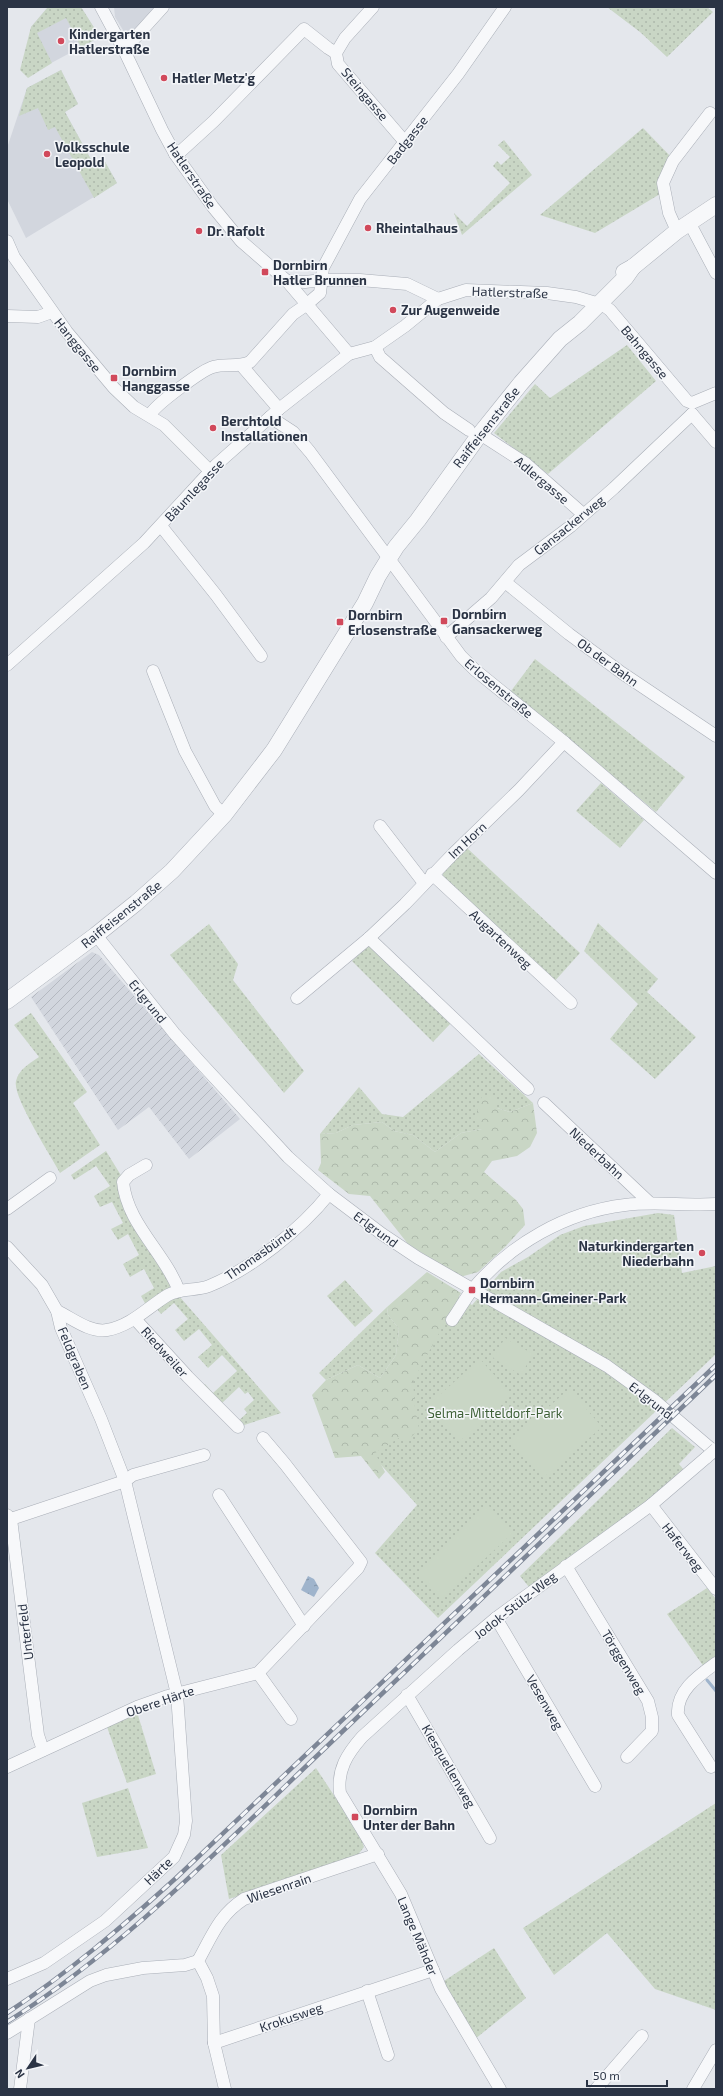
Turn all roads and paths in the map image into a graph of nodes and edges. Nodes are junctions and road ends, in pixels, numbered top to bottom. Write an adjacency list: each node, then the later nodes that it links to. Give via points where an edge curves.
1 (101, 7): 5 (street, Hatlerstraße)
2 (163, 7): 5 (street)
3 (373, 7): 6 (street, Steingasse, via 345,38)
4 (505, 7): 8 (street, Badgasse, via 458,74)
5 (124, 50): 9 (street, Hatlerstraße)
6 (336, 53): 8 (street, Steingasse, via 338,64 344,72); 9 (street, via 304,29 214,120)
7 (710, 113): 11 (street, via 673,161 663,183 669,213)
8 (405, 142): 14 (street, Badgasse, via 360,199 323,268)
9 (176, 154): 15 (street, Hatlerstraße, via 212,207 241,241)
10 (716, 205): 11 (street)
11 (683, 226): 13 (street); 17 (street, via 612,280)
12 (7, 241): 19 (street, via 14,256)
13 (716, 273)
14 (322, 280): 15 (street); 16 (street, via 407,284); 18 (street, Badgasse, via 320,293)
15 (287, 281): 18 (street)
16 (438, 299): 17 (street, Hatlerstraße, via 466,290 547,293 576,296); 21 (street, Bäumlegasse, via 405,326)
17 (596, 302): 25 (street, Bahngasse, via 610,310); 28 (street, Raiffeisenstraße, via 578,313 560,340)
18 (306, 305): 22 (street); 23 (street, Badgasse, via 293,314 256,356)
19 (52, 312): 20 (street, Hanggasse, via 38,317); 27 (street, Hanggasse, via 118,393 134,407)
20 (7, 316)
21 (374, 346): 22 (street, Bäumlegasse); 28 (street, Adlergasse, via 380,357 444,412)
22 (349, 354): 26 (street, Bäumlegasse)
23 (242, 366): 26 (street, Erlosenstraße); 27 (street, via 214,366 207,369 160,404)
24 (716, 393): 25 (street)
25 (691, 408): 29 (street, Bahngasse); 31 (street, Gansackerweg, via 614,488)
26 (275, 413): 30 (street, Bäumlegasse); 33 (street, Erlosenstraße, via 306,447)
27 (150, 415): 30 (street, Hanggasse, via 164,424)
28 (475, 432): 31 (street, Adlergasse, via 525,463); 33 (street, Raiffeisenstraße)
29 (716, 442)
30 (210, 471): 32 (street, Bäumlegasse)
31 (583, 514): 34 (street, Gansackerweg, via 519,565)
32 (161, 526): 36 (street, Bäumlegasse); 37 (street, Bäumlegasse)
33 (392, 563): 35 (street, Erlosenstraße); 41 (street, Raiffeisenstraße, via 274,750)
34 (505, 582): 35 (street, Gansackerweg, via 491,598); 39 (street, Ob der Bahn, via 626,676)
35 (446, 637): 40 (street, Erlosenstraße, via 475,670)
36 (261, 656)
37 (7, 665)
38 (153, 671): 41 (street, via 185,752 215,806)
39 (716, 736)
40 (564, 742): 43 (street, Erlosenstraße); 44 (street, Im Horn)
41 (224, 815): 45 (street, Raiffeisenstraße, via 162,880)
42 (380, 826): 44 (street, Augartenweg)
43 (716, 873)
44 (428, 879): 46 (street, Im Horn); 49 (street, Augartenweg)
45 (96, 935): 48 (street, Raiffeisenstraße); 54 (street, Erlgrund, via 174,1033 288,1158)
46 (369, 938): 47 (street, Im Horn); 50 (street)
47 (297, 998)
48 (7, 1001)
49 (571, 1003)
50 (528, 1089)
51 (544, 1103): 55 (street, Niederbahn)
52 (146, 1164): 60 (street, via 123,1182 124,1194 130,1209)
53 (50, 1178): 57 (street)
54 (328, 1194): 59 (street, Erlgrund, via 400,1246); 60 (street, Thomasbündt, via 311,1215 275,1245 244,1266 207,1287)
55 (650, 1203): 56 (street); 59 (street, via 600,1209 554,1226 522,1244)
56 (716, 1204)
57 (7, 1209)
58 (7, 1247): 61 (street, Feldgraben, via 42,1285)
59 (472, 1290): 63 (street); 66 (street, Erlgrund, via 607,1366 654,1400)
60 (178, 1291): 62 (street, Thomasbündt, via 168,1295)
61 (57, 1311): 62 (street, Riedweiler, via 94,1330 107,1330); 68 (street, Feldgraben, via 61,1328)
62 (135, 1319): 64 (street, Riedweiler)
63 (452, 1320)
64 (238, 1427)
65 (263, 1438): 75 (street, via 361,1562)
66 (713, 1453): 70 (street, Jodok-Stülz-Weg)
67 (204, 1455): 68 (street)
68 (125, 1480): 71 (street); 78 (street, Feldgraben)
69 (219, 1495): 75 (street)
70 (651, 1505): 72 (street, Jodok-Stülz-Weg); 73 (street, Haferweg)
71 (9, 1517): 81 (street, Unterfeld, via 38,1735)
72 (566, 1566): 74 (street, Jodok-Stülz-Weg); 82 (street, Törggenweg, via 648,1701 652,1731)
73 (716, 1589)
74 (496, 1618): 79 (street, Jodok-Stülz-Weg); 86 (street, Vesenweg)
75 (304, 1626): 77 (street)
76 (716, 1663): 84 (street, via 682,1693 677,1705 678,1715)
77 (258, 1673): 78 (street, Obere Härte); 80 (street)
78 (177, 1694): 81 (street, Obere Härte, via 137,1707); 91 (street, Härte, via 186,1821 184,1835 176,1852 165,1866 116,1911 77,1942 44,1963)
79 (407, 1695): 85 (street, Jodok-Stülz-Weg, via 349,1752); 87 (street, Kiesquellenweg)
80 (291, 1719)
81 (43, 1750): 83 (street, Obere Härte)
82 (627, 1757)
83 (7, 1767)
84 (711, 1767)
85 (338, 1782): 88 (street, Lange Mähder, via 340,1793)
86 (595, 1786)
87 (490, 1838)
88 (378, 1854): 89 (street, Wiesenrain, via 244,1899 230,1908 222,1918); 90 (street, Lange Mähder, via 400,1894)
89 (198, 1961): 93 (street, via 106,1975 90,1981); 96 (street, via 207,1978 212,1996)
90 (433, 1970): 92 (street, Krokusweg); 101 (street, Lange Mähder, via 459,2022)
91 (7, 1979)
92 (367, 1991): 96 (street, Krokusweg); 98 (street)
93 (29, 2018): 94 (street); 99 (street)
94 (7, 2033)
95 (642, 2036): 102 (street)
96 (214, 2043): 100 (street)
97 (716, 2050): 103 (street)
98 (388, 2055)
99 (20, 2089)
100 (225, 2089)
101 (500, 2089)
102 (596, 2089)
103 (693, 2089)

